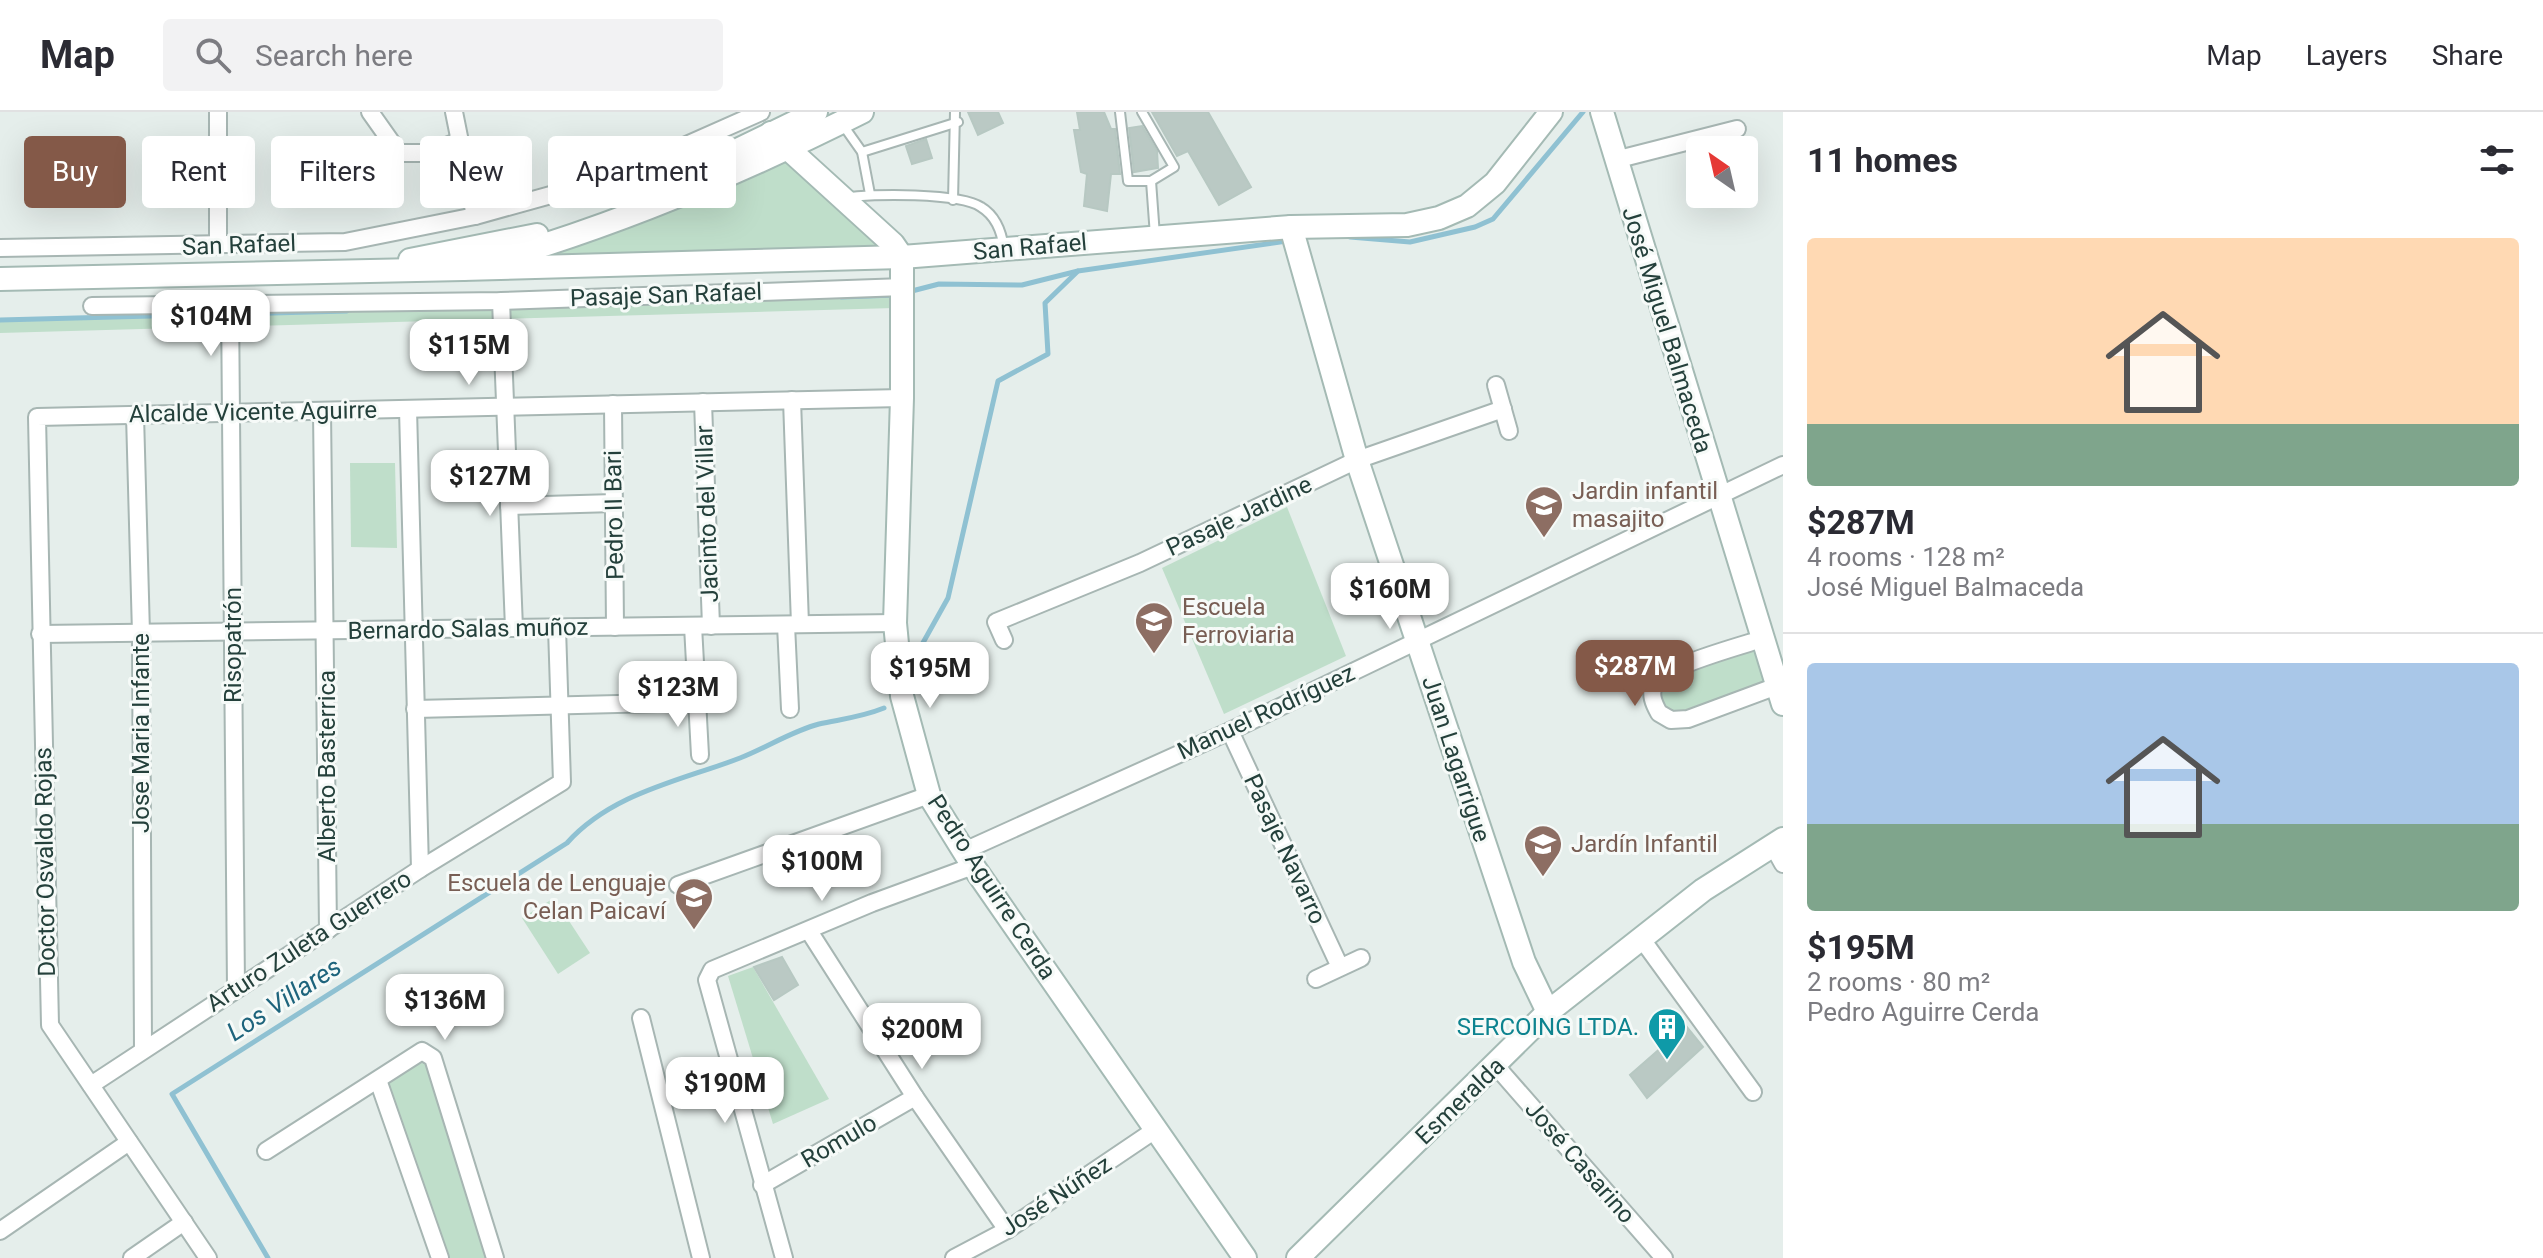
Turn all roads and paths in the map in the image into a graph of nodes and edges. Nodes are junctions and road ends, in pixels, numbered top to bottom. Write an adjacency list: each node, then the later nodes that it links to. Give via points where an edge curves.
1 (218, 112): 27 (street)
2 (370, 112): 17 (street, via 399,153)
3 (454, 112): 14 (street)
4 (816, 112): 15 (street)
5 (862, 112): 12 (street)
6 (1120, 112): 19 (lane, via 1128,181)
7 (1142, 112): 19 (lane, via 1174,167)
8 (1551, 112): 25 (street, San Rafael, via 1495,183 1467,206 1407,225)
9 (1602, 112): 18 (street, José Miguel Balmaceda)
10 (754, 113): 15 (street); 24 (street, San Rafael, via 612,178)
11 (956, 117): 16 (lane); 22 (lane)
12 (842, 122): 15 (street); 16 (lane)
13 (1737, 129): 18 (street)
14 (458, 136)
15 (778, 140): 21 (street); 31 (street, via 625,218); 32 (street, via 618,208 529,237)
16 (862, 152): 20 (lane)
17 (420, 153)
18 (1615, 160): 53 (street, José Miguel Balmaceda)
19 (1151, 181): 26 (lane)
20 (870, 194): 21 (lane); 22 (lane)
21 (843, 199): 30 (street)
22 (953, 200): 29 (lane, via 981,206 1001,231)
23 (473, 208): 24 (street)
24 (475, 216): 27 (street, San Rafael, via 345,242)
25 (1291, 227): 26 (street, San Rafael); 51 (street, Juan Lagarrigue)
26 (1155, 237): 29 (street, San Rafael)
27 (218, 246): 28 (street, San Rafael)
28 (0, 248)
29 (1004, 250): 30 (street, San Rafael)
30 (902, 257): 31 (street, San Rafael); 34 (street, Pedro Aguirre Cerda)
31 (463, 269): 32 (street)
32 (349, 272): 33 (street, San Rafael)
33 (0, 279)
34 (904, 287): 35 (street, Pasaje San Rafael); 39 (street, Pedro Aguirre Cerda)
35 (501, 301): 36 (street, Pasaje San Rafael); 43 (street)
36 (230, 302): 37 (street, Pasaje San Rafael); 47 (street, Risopatrón)
37 (92, 306)
38 (1496, 385): 45 (street)
39 (902, 398): 40 (street, Alcalde Vicente Aguirre); 56 (street, Pedro Aguirre Cerda)
40 (792, 400): 41 (street, Alcalde Vicente Aguirre); 57 (street)
41 (703, 402): 42 (street, Alcalde Vicente Aguirre); 59 (street, Jacinto del Villar)
42 (613, 404): 43 (street, Alcalde Vicente Aguirre); 54 (street, Pedro II Bari)
43 (505, 407): 44 (street, Alcalde Vicente Aguirre); 55 (street)
44 (408, 409): 46 (street, Alcalde Vicente Aguirre); 63 (street)
45 (1503, 409): 50 (street); 51 (street, Pasaje Jardine)
46 (322, 411): 47 (street, Alcalde Vicente Aguirre); 64 (street, Alberto Basterrica)
47 (232, 413): 48 (street, Alcalde Vicente Aguirre); 65 (street, Risopatrón)
48 (135, 415): 49 (street, Alcalde Vicente Aguirre); 66 (street, Jose Maria Infante)
49 (37, 417): 67 (street, Doctor Osvaldo Rojas)
50 (1509, 431)
51 (1357, 460): 69 (street, Pasaje Jardine, via 1140,563 996,622); 70 (street, Juan Lagarrigue)
52 (1783, 465): 53 (street, Manuel Rodríguez)
53 (1718, 498): 68 (street, José Miguel Balmaceda); 70 (street, Manuel Rodríguez)
54 (615, 503): 55 (street); 60 (street, Pedro II Bari)
55 (509, 506): 61 (street)
56 (895, 623): 57 (street, Bernardo Salas muñoz); 78 (street, Pedro Aguirre Cerda, via 902,696)
57 (793, 624): 59 (street, Bernardo Salas muñoz); 75 (street)
58 (693, 626): 59 (street, Bernardo Salas muñoz); 60 (street, Bernardo Salas muñoz); 72 (street, Jacinto del Villar)
59 (711, 626)
60 (615, 627): 62 (street, Bernardo Salas muñoz)
61 (514, 628): 62 (street, Bernardo Salas muñoz); 63 (street, Bernardo Salas muñoz)
62 (557, 628): 73 (street, Arturo Zuleta Guerrero)
63 (413, 629): 64 (street, Bernardo Salas muñoz); 74 (street)
64 (327, 631): 65 (street, Bernardo Salas muñoz); 83 (street, Alberto Basterrica)
65 (233, 632): 66 (street, Bernardo Salas muñoz); 89 (street, Risopatrón)
66 (141, 633): 67 (street, Bernardo Salas muñoz); 92 (street, Jose Maria Infante)
67 (40, 634): 95 (street, Doctor Osvaldo Rojas, via 48,1013 50,1025)
68 (1765, 638): 71 (street, José Miguel Balmaceda); 71 (street, José Miguel Balmaceda, via 1666,673 1653,686 1652,696 1659,713 1679,720)
69 (1004, 640)
70 (1417, 640): 76 (street, Manuel Rodríguez); 90 (street, Juan Lagarrigue, via 1524,962)
71 (1780, 695)
72 (697, 702): 73 (street); 77 (street, Jacinto del Villar)
73 (561, 707): 74 (street); 81 (street, Arturo Zuleta Guerrero, via 562,782)
74 (415, 709): 81 (street)
75 (790, 709)
76 (1230, 731): 80 (street, Manuel Rodríguez); 87 (street, Pasaje Navarro)
77 (700, 755)
78 (929, 795): 80 (street, Pedro Aguirre Cerda); 82 (street)
79 (1780, 850): 85 (street, Esmeralda, via 1703,890)
80 (968, 859): 84 (street, Manuel Rodríguez); 98 (street, Pedro Aguirre Cerda)
81 (420, 869): 83 (street, Arturo Zuleta Guerrero)
82 (678, 885)
83 (328, 930): 89 (street, Arturo Zuleta Guerrero)
84 (809, 931): 97 (street); 101 (street, Manuel Rodríguez, via 724,962 707,980)
85 (1641, 938): 90 (street, Esmeralda); 96 (street)
86 (1361, 958): 87 (street)
87 (1340, 967): 88 (street)
88 (1316, 979)
89 (236, 988): 92 (street, Arturo Zuleta Guerrero)
90 (1548, 1012): 93 (street, Esmeralda)
91 (641, 1018): 110 (street)
92 (143, 1050): 95 (street, Arturo Zuleta Guerrero)
93 (1496, 1066): 105 (street, José Casarino); 114 (street, Esmeralda)
94 (378, 1080): 100 (street); 108 (street); 109 (street, via 422,1051 433,1058)
95 (91, 1085): 99 (street, Doctor Osvaldo Rojas)
96 (1753, 1092)
97 (915, 1097): 101 (street, Romulo); 103 (street)
98 (1155, 1130): 103 (street, José Núñez); 113 (street, Pedro Aguirre Cerda)
99 (129, 1142): 102 (street, Doctor Osvaldo Rojas); 104 (street)
100 (266, 1151)
101 (762, 1185): 111 (street)
102 (184, 1222): 106 (street); 107 (street, Doctor Osvaldo Rojas)
103 (1007, 1230): 112 (street, José Núñez)
104 (0, 1231)
105 (1659, 1256)
106 (132, 1258)
107 (208, 1258)
108 (440, 1258)
109 (495, 1258)
110 (701, 1258)
111 (784, 1258)
112 (954, 1258)
113 (1245, 1258)
114 (1298, 1258)

